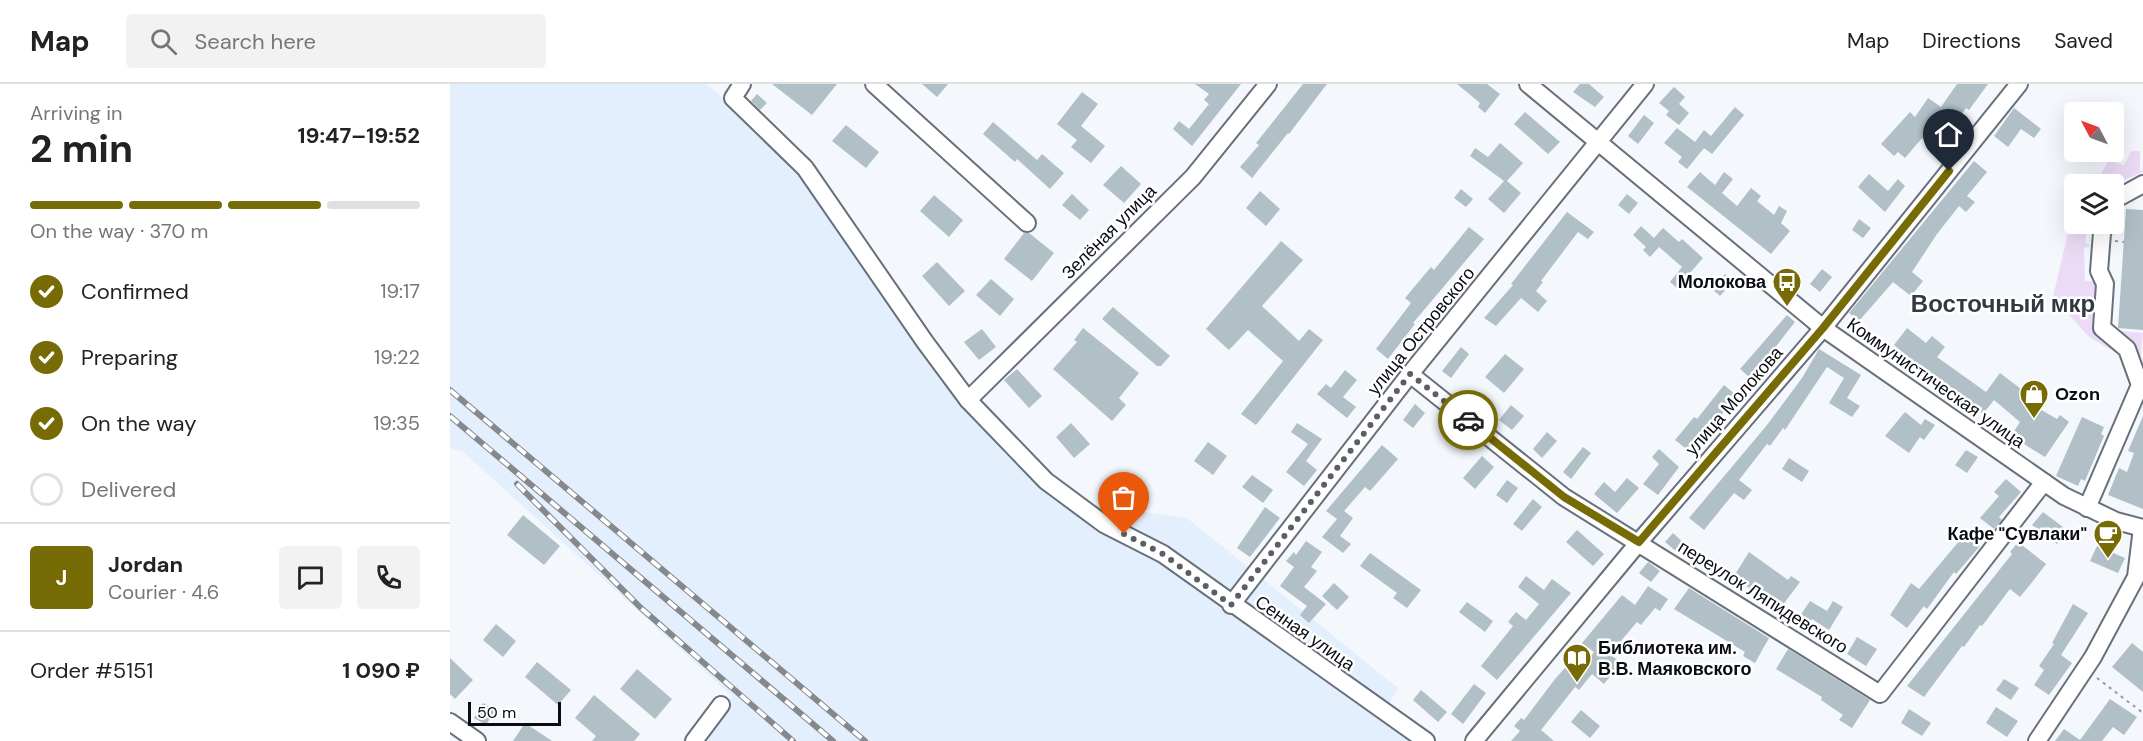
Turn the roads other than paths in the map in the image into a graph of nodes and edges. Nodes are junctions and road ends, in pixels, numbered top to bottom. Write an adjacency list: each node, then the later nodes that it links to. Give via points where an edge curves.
1 (742, 84): 15 (street, Сенная улица, via 733,98 805,168)
2 (874, 84): 10 (street)
3 (1268, 84): 15 (street, Зелёная улица, via 1193,177)
4 (1528, 84): 7 (street, Коммунистическая улица)
5 (1645, 84): 7 (street, улица Островского)
6 (2019, 84): 12 (street, улица Молокова)
7 (1598, 142): 12 (street, Коммунистическая улица); 13 (street, улица Островского)
8 (2143, 184): 9 (street)
9 (2124, 194)
10 (1027, 223)
11 (2102, 234): 14 (street, via 2099,272 2105,284 2102,328 2127,349)
12 (1823, 328): 16 (street, Коммунистическая улица); 19 (street, улица Молокова)
13 (1410, 374): 19 (street, переулок Ляпидевского, via 1564,497); 20 (street, улица Островского)
14 (2141, 385): 17 (street)
15 (968, 400): 20 (street, Сенная улица, via 1046,481 1104,524 1163,554)
16 (2044, 482): 17 (street, Коммунистическая улица); 19 (street, переулок Ляпидевского, via 1880,693)
17 (2088, 508): 18 (street, Коммунистическая улица)
18 (2143, 528): 27 (street, via 2136,577 2085,669)
19 (1639, 542): 26 (street, улица Молокова)
20 (1231, 605): 25 (street, Сенная улица)
21 (721, 705): 24 (street)
22 (450, 722): 23 (street)
23 (477, 741)
24 (694, 741)
25 (1426, 741)
26 (1474, 741)
27 (2037, 741)

